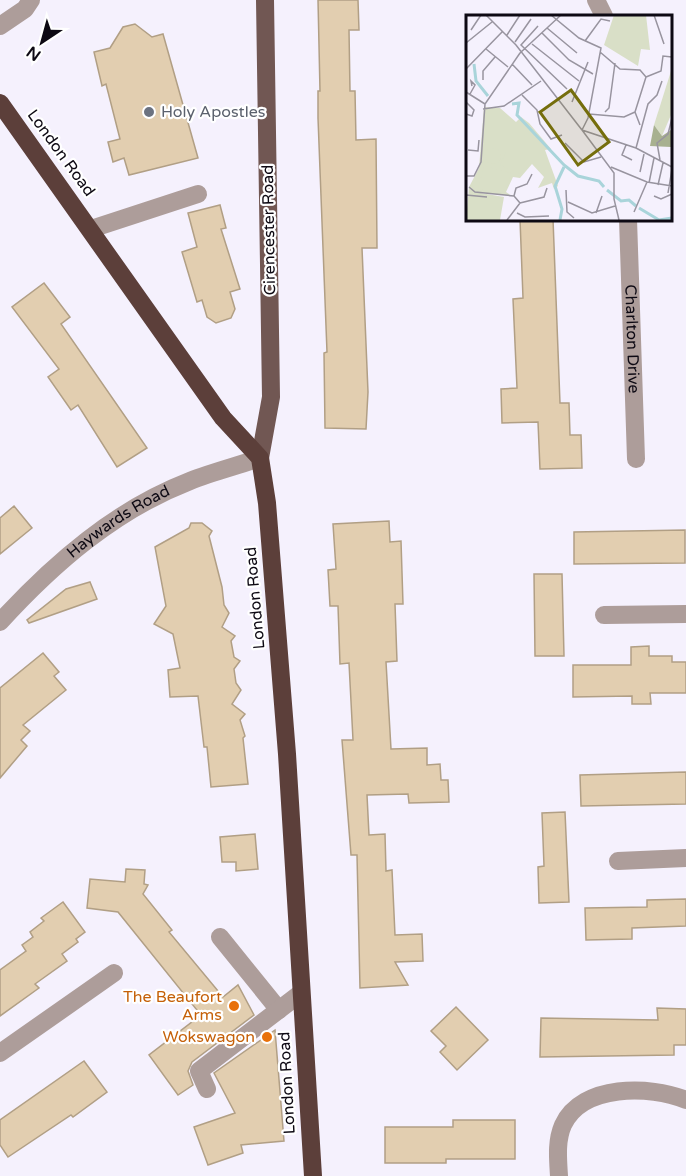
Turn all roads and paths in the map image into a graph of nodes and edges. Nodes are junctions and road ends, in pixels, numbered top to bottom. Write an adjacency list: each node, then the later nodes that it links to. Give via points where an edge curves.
1 (31, 0): 5 (street, via 25,9)
2 (265, 0): 10 (main road, Cirencester Road, via 271,397)
3 (596, 0): 4 (street)
4 (604, 15)
5 (0, 26)
6 (0, 103): 9 (highway, London Road)
7 (198, 194): 9 (street)
8 (628, 220): 11 (street, Charlton Drive)
9 (91, 229): 10 (highway, London Road, via 223,418)
10 (260, 458): 14 (street, Haywards Road, via 189,481 87,538 43,575); 19 (highway, London Road, via 285,730)
11 (636, 459)
12 (686, 614): 13 (street)
13 (604, 615)
14 (0, 622)
15 (686, 858): 16 (street)
16 (618, 861)
17 (220, 937): 20 (street)
18 (114, 973): 21 (street)
19 (301, 993): 20 (street); 24 (highway, London Road)
20 (279, 1010): 22 (street, via 199,1071)
21 (0, 1053)
22 (207, 1089)
23 (686, 1100): 25 (street, via 664,1093 627,1091 579,1106 570,1113 560,1133)
24 (313, 1176)
25 (559, 1176)

